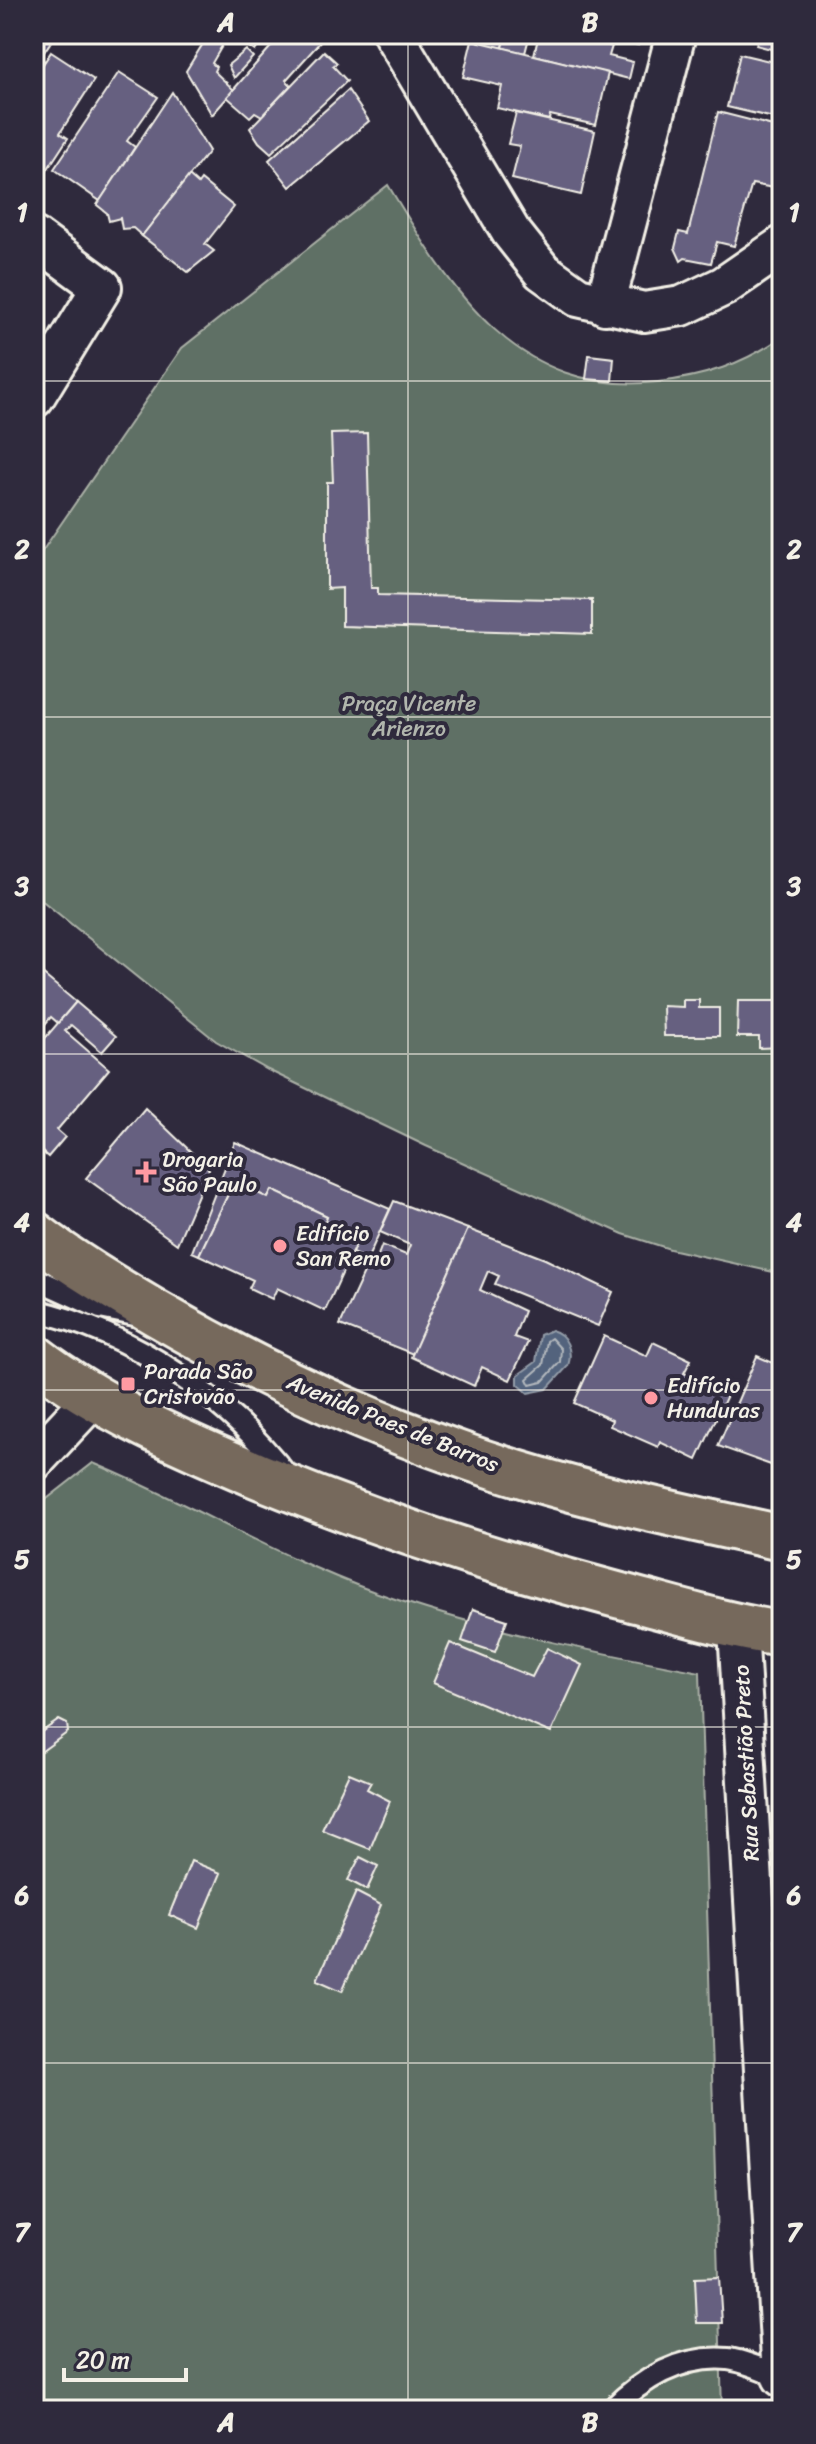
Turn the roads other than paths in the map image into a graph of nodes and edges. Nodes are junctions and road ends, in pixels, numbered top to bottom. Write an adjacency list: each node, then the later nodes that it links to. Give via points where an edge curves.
1 (393, 34): 5 (street, via 519,242 542,271 578,297)
2 (676, 34): 5 (street)
3 (34, 237): 6 (street, via 102,287)
4 (782, 246): 5 (street, via 724,286 682,306 644,312)
5 (605, 305)
6 (34, 398)
7 (34, 1234): 10 (main road, Avenida Paes de Barros, via 68,1261)
8 (34, 1278): 10 (lane, via 125,1316)
9 (34, 1310): 14 (lane, via 103,1332 189,1382 259,1439)
10 (159, 1314): 15 (main road, Avenida Paes de Barros, via 318,1398 460,1455 612,1500)
11 (34, 1357): 12 (main road)
12 (94, 1397): 13 (street); 14 (main road, via 178,1442)
13 (34, 1461)
14 (301, 1493): 16 (main road, via 527,1572)
15 (782, 1538)
16 (738, 1628): 17 (main road); 18 (street, Rua Sebastião Preto)
17 (782, 1634)
18 (782, 2377): 19 (lane, via 729,2359 679,2363 635,2386)
19 (611, 2410)

